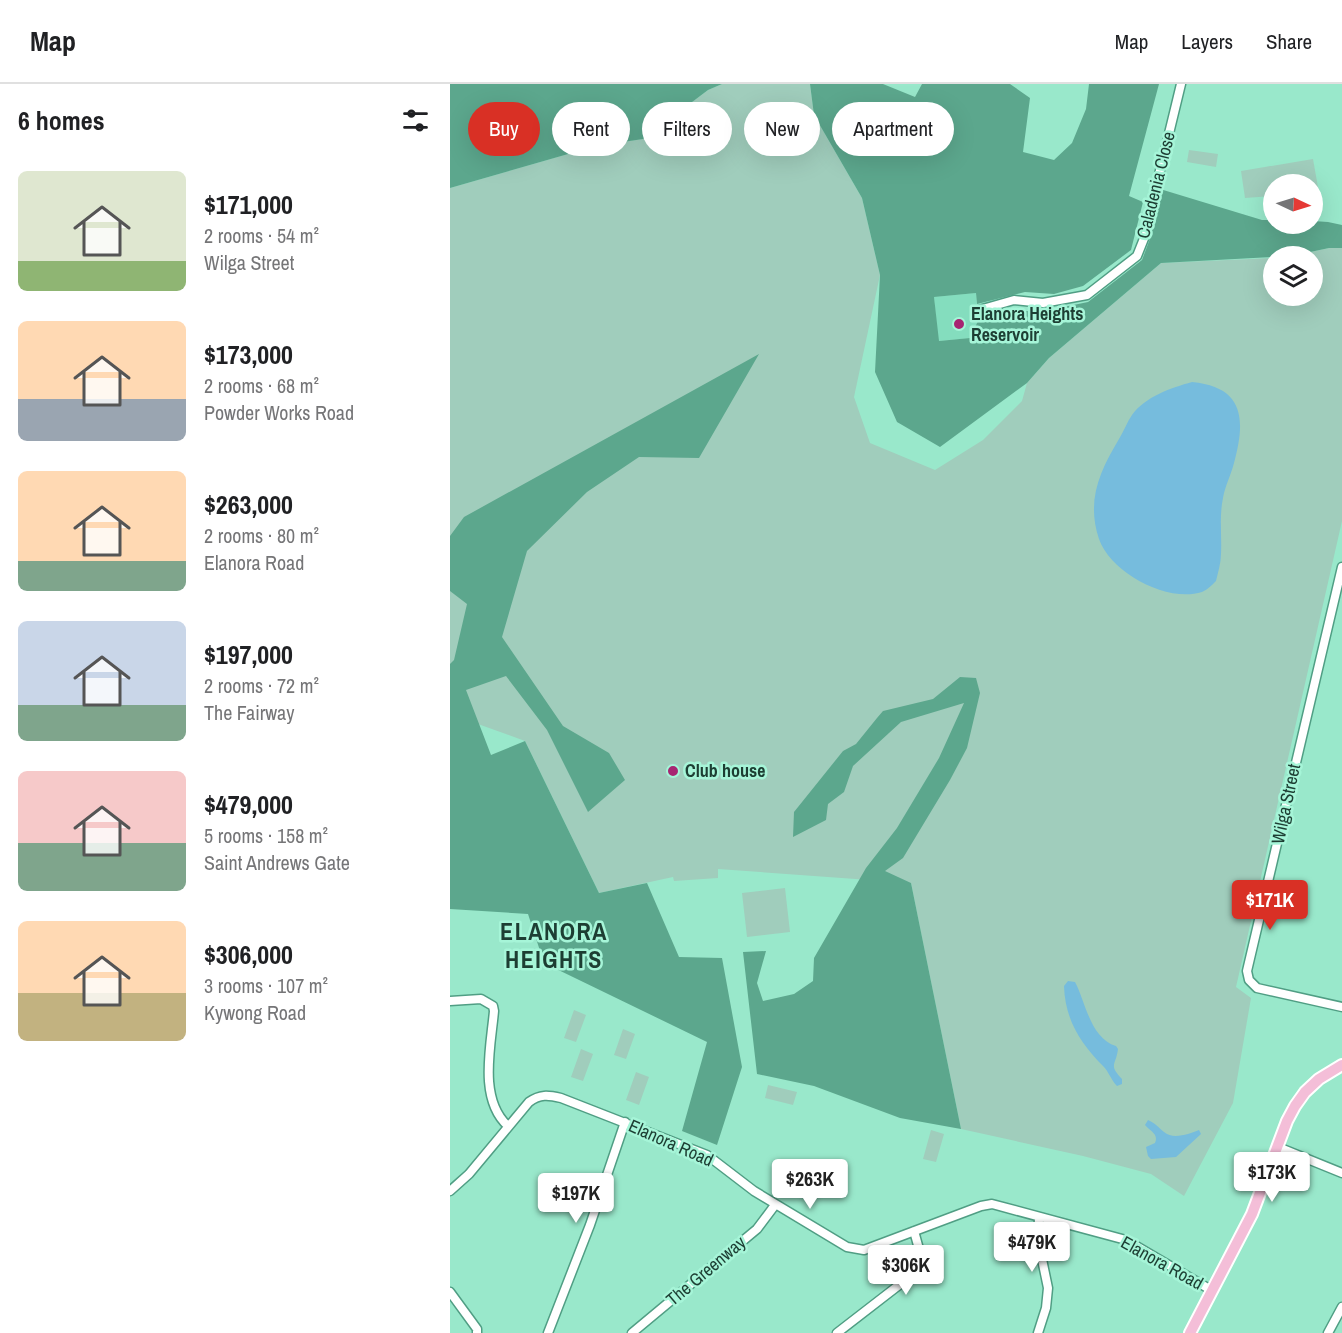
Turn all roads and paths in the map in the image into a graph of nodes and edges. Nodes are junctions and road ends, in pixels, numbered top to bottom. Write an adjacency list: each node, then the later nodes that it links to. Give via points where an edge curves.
1 (1181, 84): 2 (street, Caladenia Close, via 1147,231 1137,256 1088,295 1043,303 1014,300)
2 (979, 310)
3 (1342, 567): 5 (street, Wilga Street, via 1247,971 1249,980 1257,987)
4 (450, 1001): 8 (street, via 482,999 493,1006 491,1090 495,1108)
5 (1342, 1007)
6 (1342, 1065): 9 (main road, via 1305,1092 1287,1121)
7 (625, 1122): 8 (street, Elanora Road, via 547,1095 529,1102); 12 (street, Elanora Road, via 707,1155); 20 (street)
8 (507, 1126): 11 (street, Elanora Road, via 469,1174)
9 (1278, 1147): 10 (street); 15 (main road, via 1252,1214)
10 (1342, 1173)
11 (450, 1191)
12 (775, 1205): 14 (street, Elanora Road, via 848,1247 864,1250); 21 (street, The Greenway, via 757,1229)
13 (1039, 1218): 14 (street, Elanora Road, via 992,1204); 15 (street, Elanora Road, via 1126,1240); 23 (street, via 1038,1240 1048,1288)
14 (914, 1231): 22 (street, via 919,1249 912,1275)
15 (1211, 1290): 24 (main road)
16 (450, 1292): 18 (street)
17 (1342, 1307): 25 (street)
18 (477, 1331): 19 (street)
19 (486, 1333)
20 (548, 1333)
21 (632, 1333)
22 (837, 1333)
23 (1038, 1333)
24 (1190, 1333)
25 (1328, 1333)

